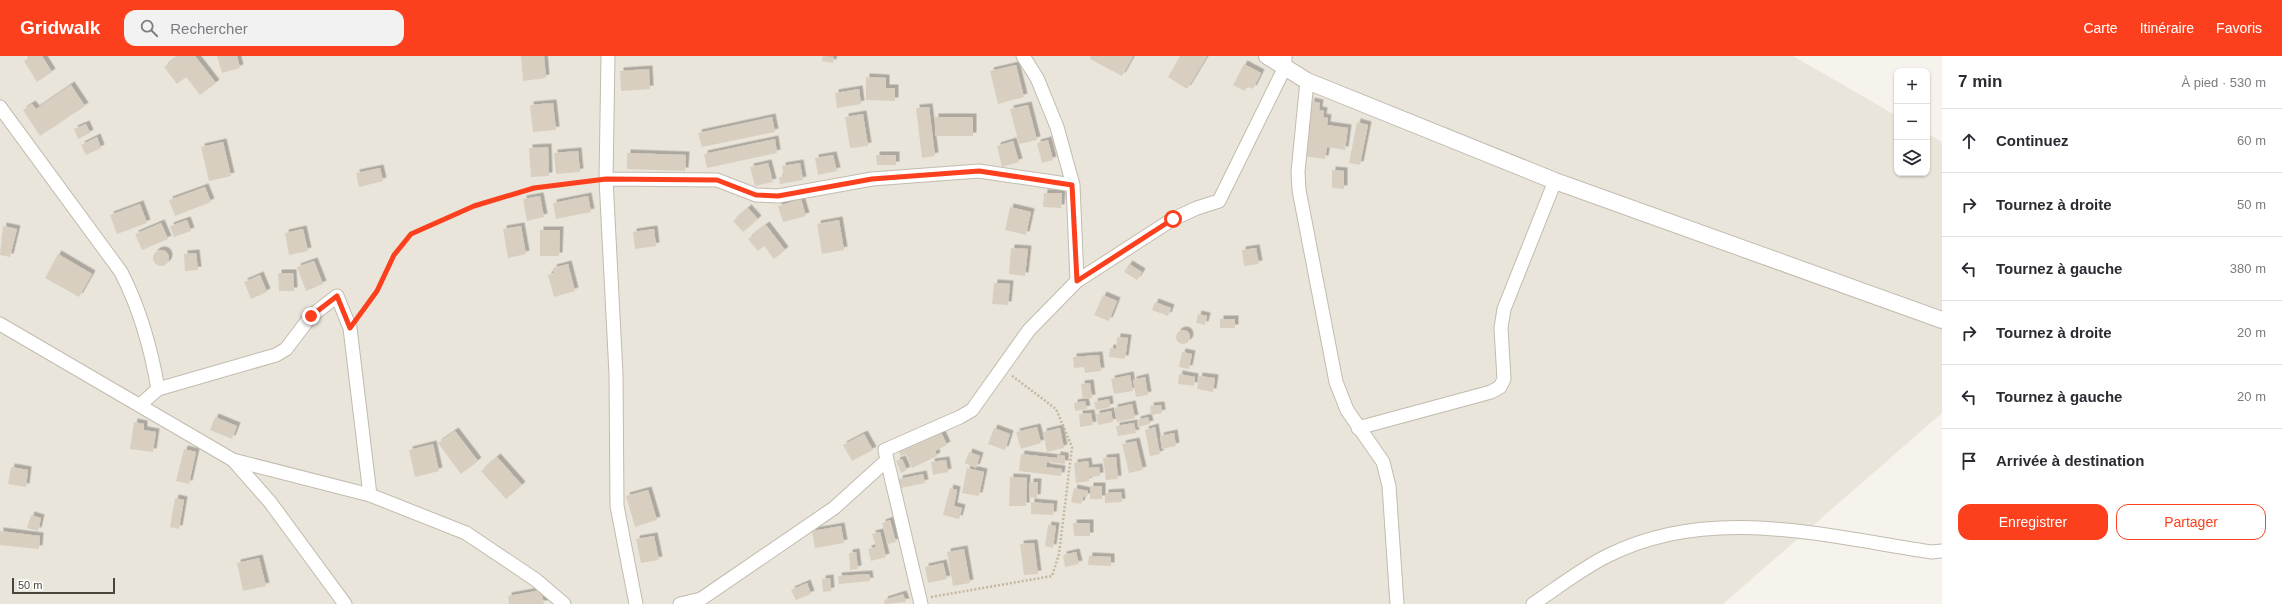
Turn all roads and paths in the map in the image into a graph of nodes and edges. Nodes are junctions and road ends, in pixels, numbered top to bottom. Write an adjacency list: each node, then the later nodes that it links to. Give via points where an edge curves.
1 (608, 56): 7 (street)
2 (1024, 56): 9 (street, via 1037,78 1057,126)
3 (1267, 56): 4 (street)
4 (1285, 62): 5 (street); 10 (street, via 1220,201 1173,219)
5 (1306, 81): 8 (street); 17 (street, via 1298,172 1299,190 1336,382 1346,410)
6 (0, 107): 15 (street, via 121,272 131,292 151,352)
7 (606, 179): 9 (street, via 717,180 756,195 778,196 872,179 979,171); 13 (path, via 534,188 503,196 411,234 394,255 377,291); 25 (street, via 616,374 617,506)
8 (1555, 181): 11 (street); 17 (street, via 1504,309 1501,328 1504,379 1500,387 1491,392)
9 (1072, 185): 10 (street)
10 (1077, 281): 14 (street, via 1029,330)
11 (1942, 320)
12 (0, 324): 16 (street)
13 (350, 328): 15 (street, via 337,296 311,316 286,349 276,355); 20 (street)
14 (1002, 368): 19 (street, via 972,410 960,418 885,450); 22 (path, via 1056,409 1072,447 1059,554 1052,576)
15 (158, 389): 16 (street)
16 (140, 405): 18 (street)
17 (1358, 428): 27 (street, via 1383,462 1389,486)
18 (233, 460): 20 (street); 23 (street, via 270,502)
19 (887, 460): 22 (street); 26 (street, via 834,508 774,550 701,599)
20 (370, 495): 24 (street, via 466,533 536,580)
21 (1942, 552): 28 (street, via 1759,526 1720,526 1661,535 1607,556)
22 (921, 602)
23 (345, 604)
24 (564, 604)
25 (636, 604)
26 (680, 604)
27 (1397, 604)
28 (1533, 604)

